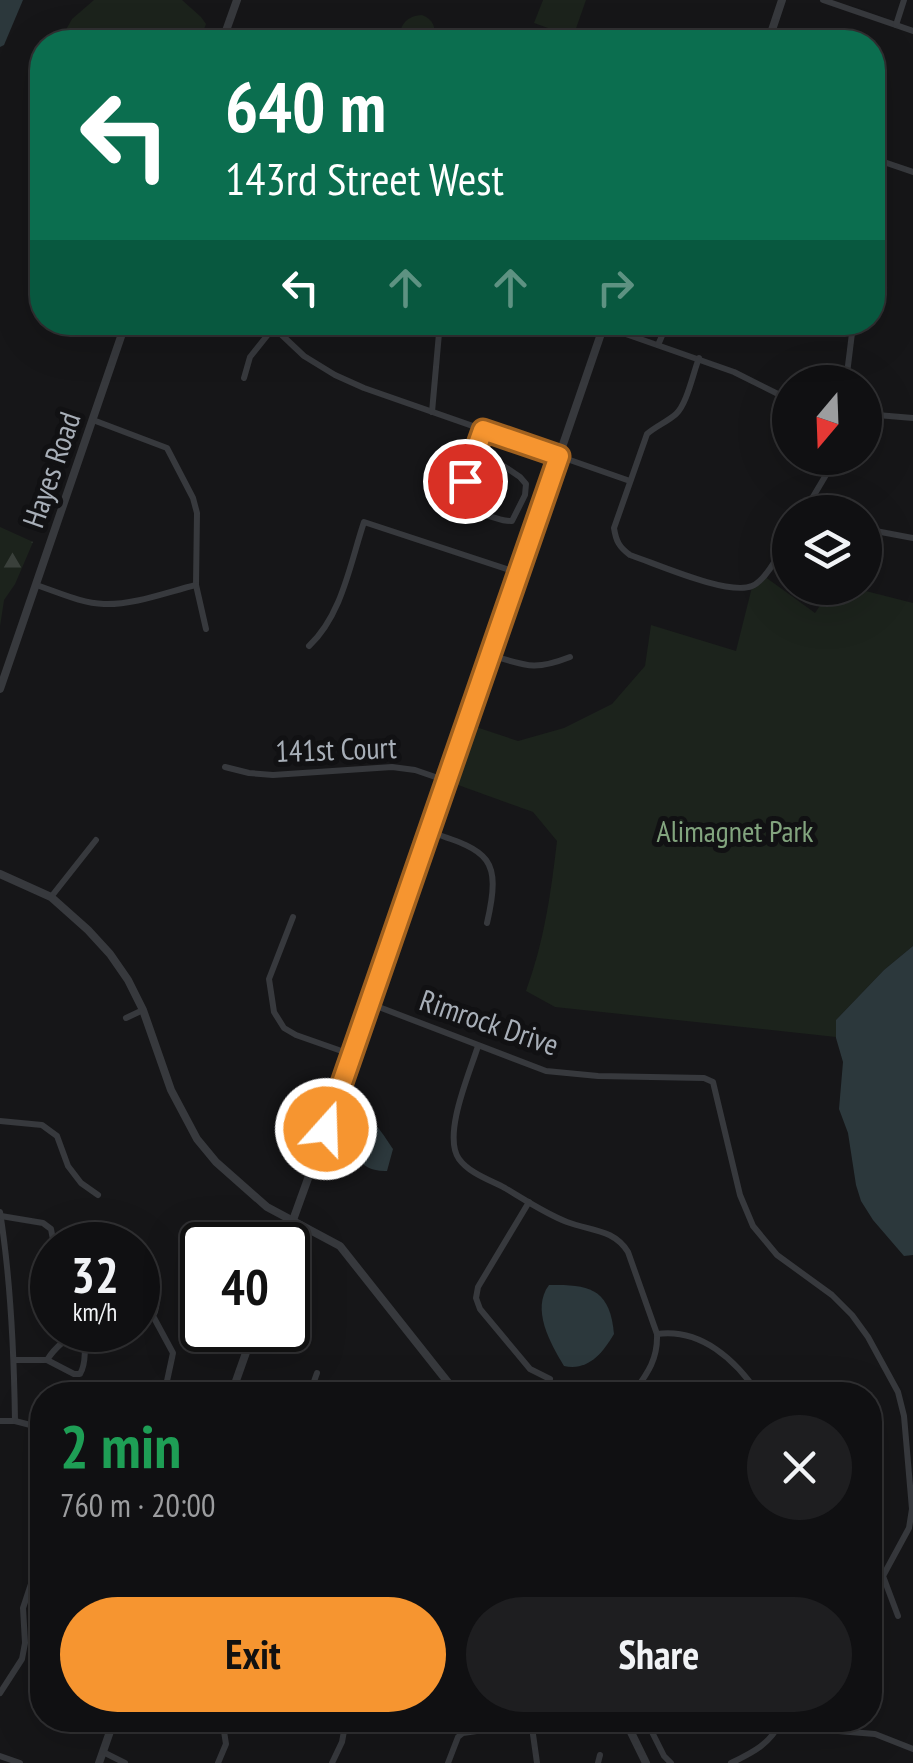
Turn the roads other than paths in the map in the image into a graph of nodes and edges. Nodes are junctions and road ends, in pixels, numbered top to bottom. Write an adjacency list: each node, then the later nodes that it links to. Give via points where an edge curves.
1 (237, 0): 6 (street)
2 (782, 0): 7 (street)
3 (824, 0): 5 (street)
4 (904, 0): 5 (street)
5 (896, 25): 8 (street)
6 (226, 30)
7 (772, 30)
8 (913, 30)
9 (885, 162): 10 (street)
10 (913, 172)
11 (122, 335): 27 (street, Hayes Road)
12 (266, 335): 22 (street)
13 (284, 335): 24 (street, via 335,375)
14 (439, 335): 24 (street)
15 (600, 335): 30 (street)
16 (634, 335): 19 (street)
17 (662, 335): 19 (street)
18 (852, 335): 21 (street)
19 (658, 344): 20 (street)
20 (699, 358): 23 (street); 31 (street, via 681,408 647,434)
21 (848, 365)
22 (244, 378)
23 (772, 391)
24 (432, 412): 28 (street)
25 (882, 415): 26 (street)
26 (913, 418)
27 (93, 420): 38 (street, via 167,448 193,498); 39 (street, Hayes Road)
28 (483, 430): 29 (street); 30 (street)
29 (477, 448): 33 (street); 33 (street, via 520,477 525,495 512,521 504,522)
30 (559, 456): 31 (street); 37 (street)
31 (630, 481): 36 (street, via 614,528 630,555 727,588 752,586)
32 (428, 487): 33 (street)
33 (458, 501)
34 (882, 532): 35 (street)
35 (913, 538)
36 (772, 562)
37 (518, 574): 41 (street, via 364,522 332,618); 42 (street)
38 (196, 584): 39 (street, via 104,604); 40 (street)
39 (36, 585): 44 (street, Hayes Road)
40 (206, 630)
41 (309, 646)
42 (490, 656): 43 (street, via 534,668); 46 (street)
43 (570, 657)
44 (0, 688)
45 (225, 767): 46 (street, 141st Court, via 274,775 392,767)
46 (447, 781): 47 (street)
47 (430, 832): 52 (street, via 487,858 493,897); 53 (street)
48 (96, 840): 50 (street)
49 (0, 874): 50 (street)
50 (51, 897): 54 (street, via 110,954)
51 (293, 916): 57 (street, via 269,979 274,1012 296,1035)
52 (487, 922)
53 (371, 1004): 56 (street, Rimrock Drive); 57 (street)
54 (144, 1010): 55 (street); 62 (street, via 171,1090 198,1139 240,1185)
55 (126, 1018)
56 (478, 1046): 60 (street, via 453,1128 454,1150 470,1169); 82 (street, Rimrock Drive, via 546,1071 713,1082 753,1226 777,1255 852,1314 898,1392 912,1510 883,1576)
57 (352, 1055): 62 (street)
58 (0, 1120): 59 (street, via 42,1125 57,1136 68,1166)
59 (98, 1195)
60 (529, 1202): 66 (street, via 622,1241); 71 (street, via 476,1298 530,1369)
61 (0, 1214): 63 (street); 64 (street)
62 (294, 1220): 75 (street, via 340,1246)
63 (38, 1222)
64 (3, 1259): 68 (street)
65 (160, 1328): 72 (street, via 173,1353)
66 (657, 1334): 76 (street, via 654,1365); 77 (street, via 686,1334 722,1352)
67 (246, 1352): 73 (street)
68 (14, 1360): 69 (street); 79 (street)
69 (47, 1360): 69 (street, via 80,1374 82,1332 52,1352)
70 (318, 1373): 74 (street)
71 (550, 1379)
72 (167, 1382)
73 (236, 1382)
74 (314, 1382)
75 (448, 1382)
76 (642, 1382)
77 (751, 1382)
78 (0, 1421): 79 (street)
79 (15, 1421): 80 (street)
80 (30, 1425)
81 (30, 1587): 83 (street, via 22,1659)
82 (898, 1616)
83 (0, 1693)
84 (110, 1732): 94 (street)
85 (224, 1732): 99 (street)
86 (344, 1732): 100 (street)
87 (463, 1732): 101 (street)
88 (533, 1732): 102 (street)
89 (631, 1732): 103 (street)
90 (652, 1732): 104 (street)
91 (776, 1732): 105 (street)
92 (857, 1732): 93 (street)
93 (913, 1748)
94 (103, 1752): 97 (street); 98 (street)
95 (0, 1756): 96 (street)
96 (20, 1763)
97 (99, 1763)
98 (125, 1763)
99 (218, 1763)
100 (332, 1763)
101 (448, 1763)
102 (537, 1763)
103 (646, 1763)
104 (671, 1763)
105 (731, 1763)

